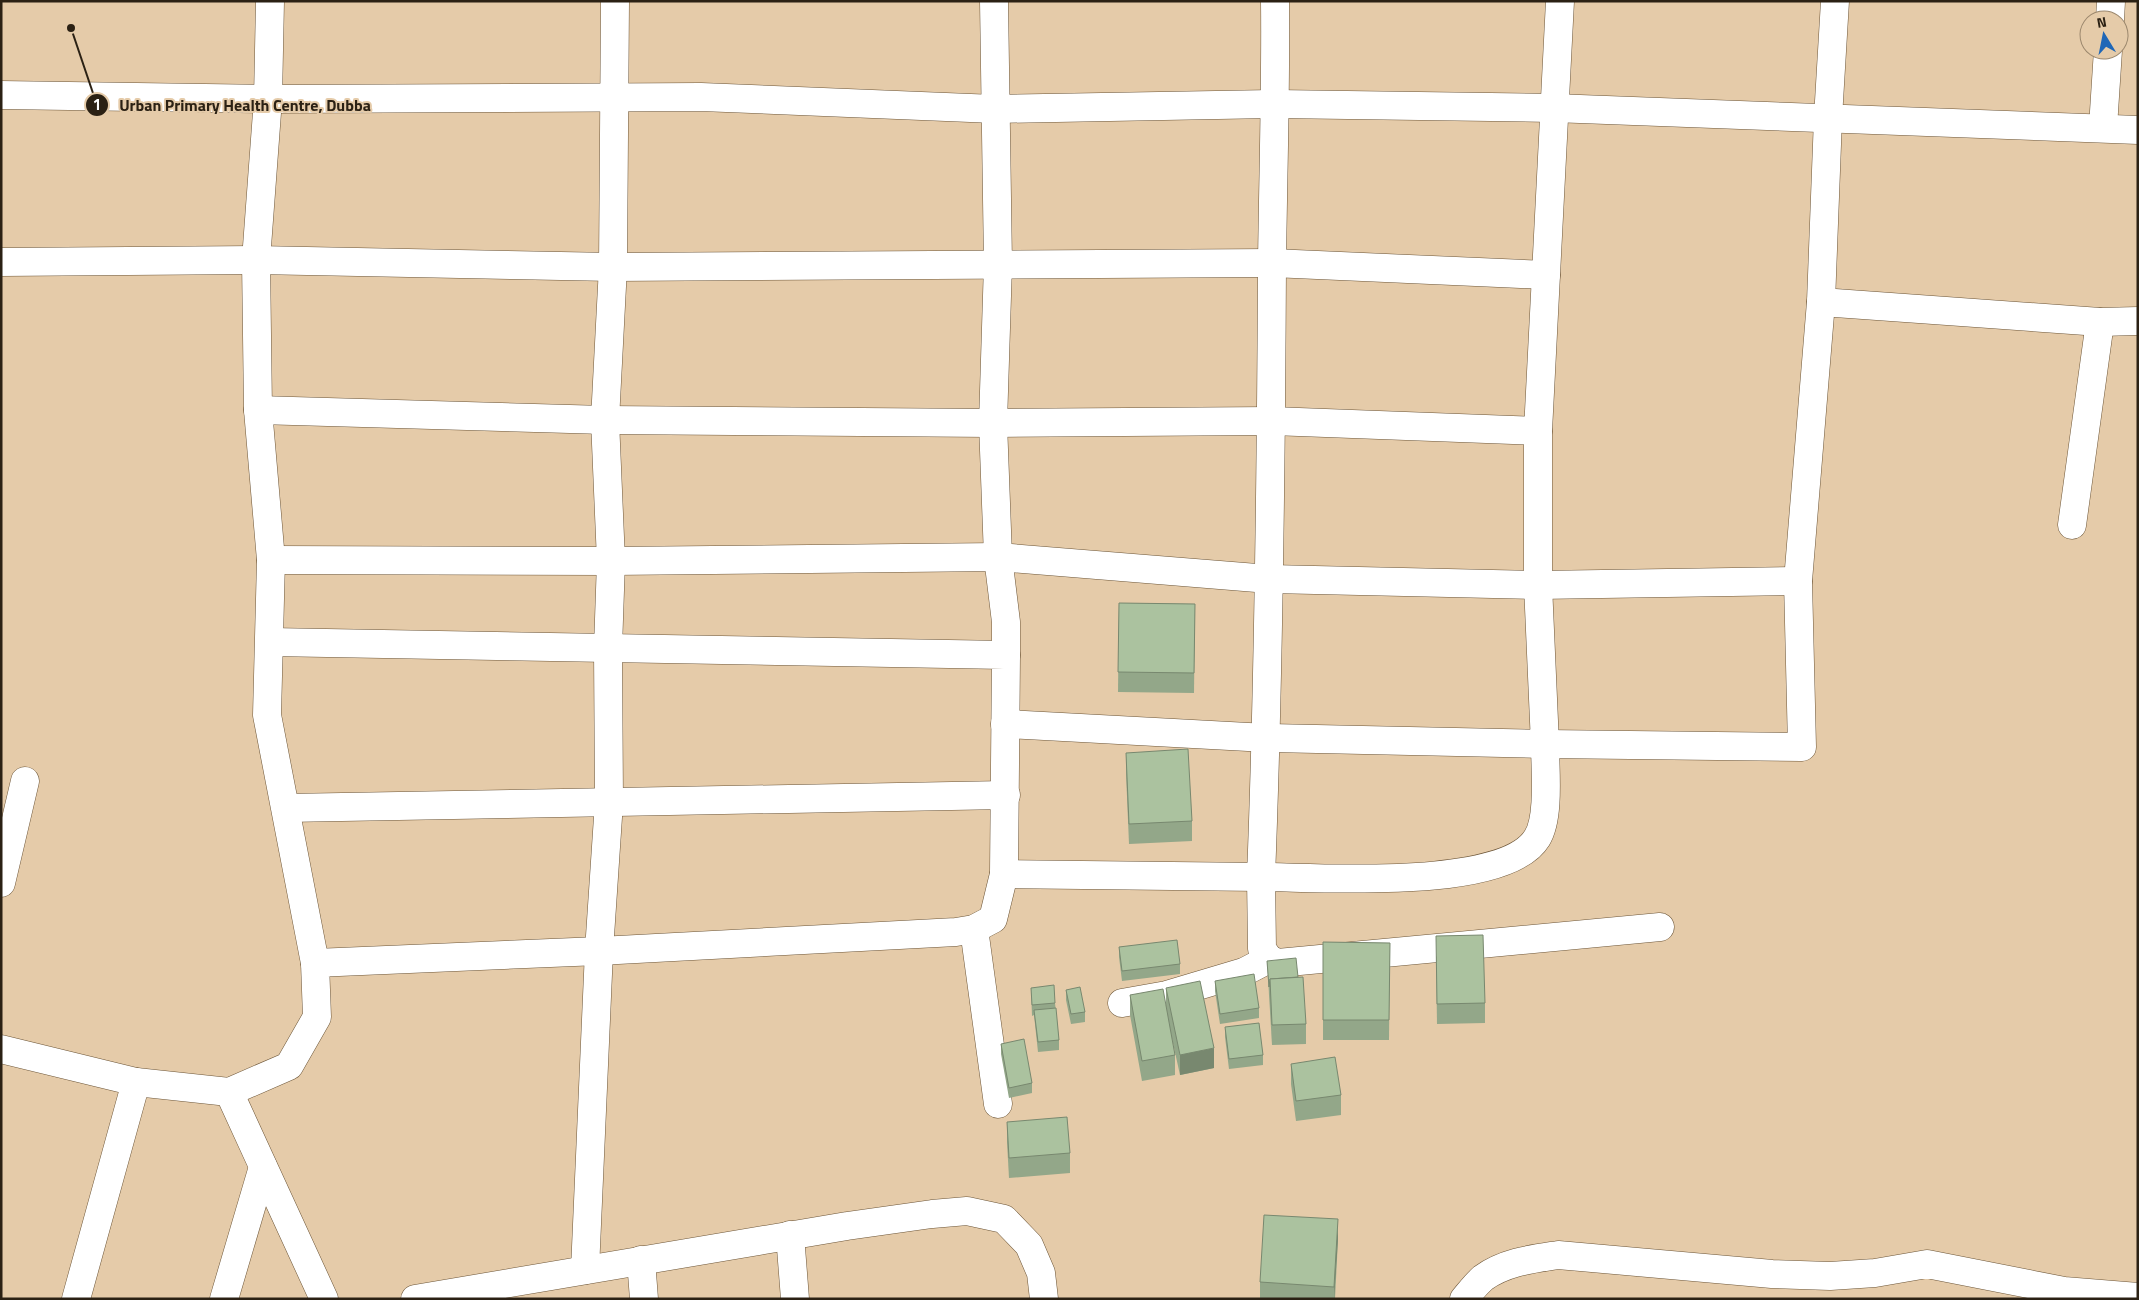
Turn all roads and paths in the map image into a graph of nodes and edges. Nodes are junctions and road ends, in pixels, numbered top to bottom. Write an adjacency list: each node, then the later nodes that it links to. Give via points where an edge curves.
1 (270, 1): 9 (street)
2 (615, 1): 10 (street)
3 (994, 1): 13 (street)
4 (1275, 1): 11 (street)
5 (1560, 1): 12 (street)
6 (1835, 1): 14 (street)
7 (2107, 60): 15 (street)
8 (1, 95): 9 (street)
9 (268, 99): 10 (street); 17 (street)
10 (614, 99): 13 (street, via 700,98); 21 (street)
11 (1276, 104): 12 (street); 13 (street); 19 (street)
12 (1553, 108): 14 (street); 22 (street)
13 (995, 109): 20 (street)
14 (1828, 118): 15 (street); 23 (street)
15 (2103, 127): 16 (street)
16 (2138, 130)
17 (256, 260): 18 (street); 21 (street); 26 (street)
18 (1, 262)
19 (1272, 263): 20 (street); 22 (street); 28 (street)
20 (998, 264): 21 (street); 29 (street)
21 (613, 268): 27 (street)
22 (1546, 275): 30 (street)
23 (1821, 302): 25 (street); 36 (street)
24 (2138, 321): 25 (street)
25 (2100, 322): 31 (street)
26 (258, 410): 27 (street); 33 (street)
27 (605, 420): 29 (street); 34 (street)
28 (1272, 421): 29 (street); 30 (street); 35 (street)
29 (993, 423): 32 (street)
30 (1538, 431): 37 (street)
31 (2072, 525)
32 (998, 557): 34 (street); 35 (street); 40 (street, via 1006,622)
33 (272, 560): 34 (street); 38 (street)
34 (611, 561): 39 (street)
35 (1270, 580): 37 (street); 42 (street)
36 (1798, 581): 37 (street); 43 (street, via 1802,747)
37 (1538, 585): 43 (street)
38 (270, 642): 39 (street); 47 (street, via 267,715)
39 (608, 648): 40 (street); 46 (street)
40 (1006, 655): 41 (street)
41 (1004, 724): 42 (street); 45 (street)
42 (1267, 738): 43 (street); 49 (street)
43 (1545, 744): 49 (street, via 1544,820 1537,839 1514,858 1468,872 1403,879)
44 (25, 781): 50 (street)
45 (1006, 795): 46 (street); 48 (street)
46 (609, 802): 47 (street); 53 (street)
47 (286, 808): 55 (street)
48 (1004, 874): 49 (street); 52 (street, via 993,919)
49 (1261, 877): 54 (street, via 1262,949)
50 (1, 883)
51 (1660, 927): 54 (street, via 1278,963)
52 (974, 930): 53 (street); 60 (street)
53 (599, 951): 55 (street); 64 (street)
54 (1269, 959): 56 (street, via 1244,972 1167,995)
55 (315, 963): 59 (street, via 317,1017 289,1066)
56 (1122, 1003)
57 (1, 1050): 58 (street)
58 (136, 1082): 59 (street); 66 (street)
59 (229, 1092): 61 (street)
60 (998, 1104)
61 (263, 1167): 67 (street); 68 (street)
62 (790, 1235): 63 (street); 71 (street); 72 (street, via 967,1211 1004,1219 1030,1245 1041,1274)
63 (641, 1260): 64 (street); 70 (street)
64 (585, 1270): 69 (street)
65 (2138, 1297): 73 (street, via 2064,1291 1927,1264 1830,1276 1558,1256 1527,1259 1506,1266 1483,1279)
66 (76, 1299)
67 (224, 1299)
68 (324, 1299)
69 (415, 1299)
70 (644, 1299)
71 (795, 1299)
72 (1044, 1299)
73 (1464, 1299)

